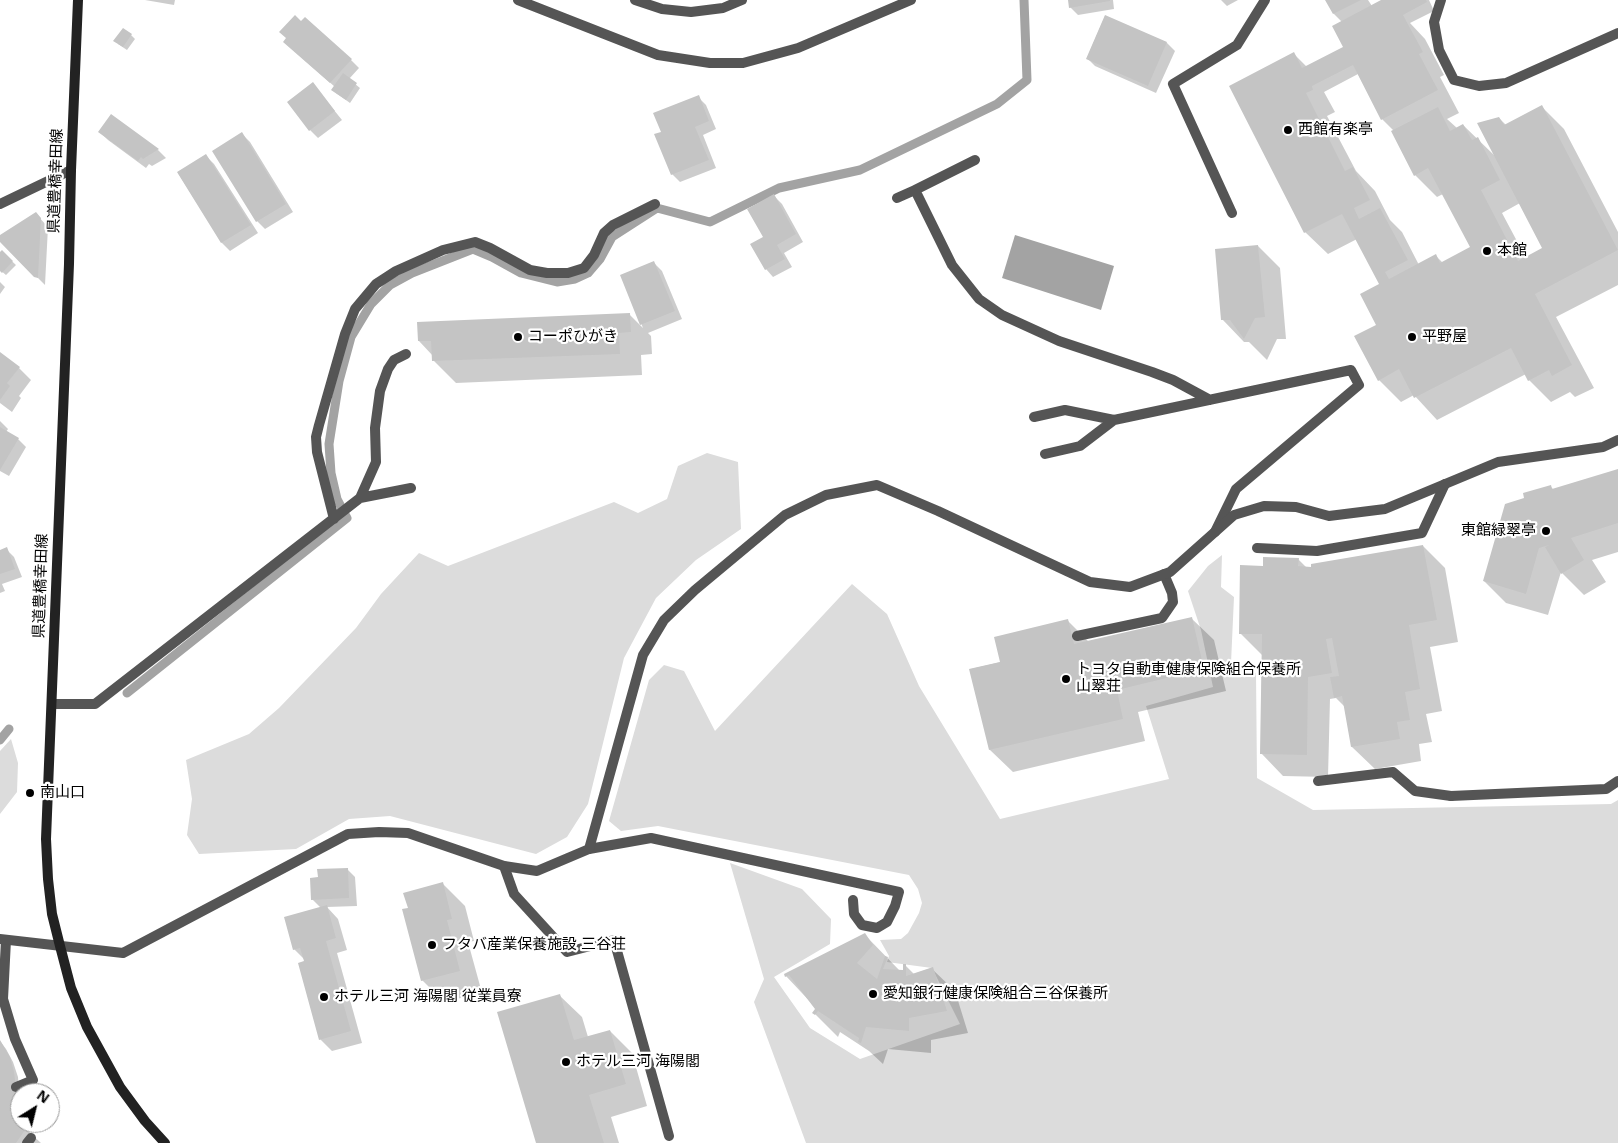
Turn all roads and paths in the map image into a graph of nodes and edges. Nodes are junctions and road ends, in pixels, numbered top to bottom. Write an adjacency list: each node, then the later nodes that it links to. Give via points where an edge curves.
1 (78, 0): 10 (main road, 県道豊橋幸田線)
2 (518, 0): 5 (street, via 658,54 743,63 798,48)
3 (635, 0): 4 (street, via 662,9 691,12 723,8)
4 (742, 0)
5 (911, 0)
6 (1265, 0): 15 (street, via 1237,45 1173,84)
7 (1441, 0): 8 (street, via 1434,22 1439,50 1454,80 1480,86 1506,82)
8 (1618, 33)
9 (975, 160): 11 (street)
10 (70, 170): 13 (street); 30 (main road, 県道豊橋幸田線)
11 (915, 190): 12 (street); 17 (street, via 952,264 979,299 1002,315 1059,341 1173,380)
12 (897, 198)
13 (0, 204)
14 (655, 204): 25 (street, via 613,225 604,233 584,268 568,273 530,270 475,242 443,250 396,271 376,284 355,309 318,425 317,452)
15 (1232, 213)
16 (406, 354): 24 (street, via 394,360 380,390 374,428 376,462)
17 (1210, 400): 19 (street); 26 (street, via 1351,370 1359,385 1236,489)
18 (1034, 417): 19 (street, via 1065,410)
19 (1114, 420): 21 (street, via 1080,446)
20 (1618, 440): 22 (street, via 1604,447 1498,462)
21 (1045, 454)
22 (1445, 484): 26 (street, via 1385,508 1329,516 1296,508 1264,506 1234,515); 27 (street, via 1422,533 1317,551)
23 (411, 488): 24 (street)
24 (360, 498): 25 (street)
25 (336, 517): 30 (street, via 95,704)
26 (1215, 532): 28 (street)
27 (1257, 548)
28 (1164, 574): 29 (street, via 1173,602 1162,618); 33 (street, via 1130,587 1090,582 877,484 826,495 785,515 664,620 643,655)
29 (1077, 636)
30 (52, 704): 37 (main road, 県道豊橋幸田線, via 46,847 52,914)
31 (1318, 781): 32 (street, via 1393,772 1415,791 1451,796 1606,789)
32 (1618, 781)
33 (589, 849): 34 (street, via 537,871); 35 (street, via 651,838 899,892 887,922 877,928 862,925 854,914)
34 (504, 866): 37 (street, via 408,833 348,834 123,953); 39 (street, via 514,894 567,952 614,940)
35 (853, 900)
36 (3, 939): 37 (street); 38 (street, via 3,999 15,1039 33,1080)
37 (60, 946): 40 (main road, 県道豊橋幸田線, via 71,988 103,1058 120,1087)
38 (26, 1083)
39 (669, 1136)
40 (165, 1143)

